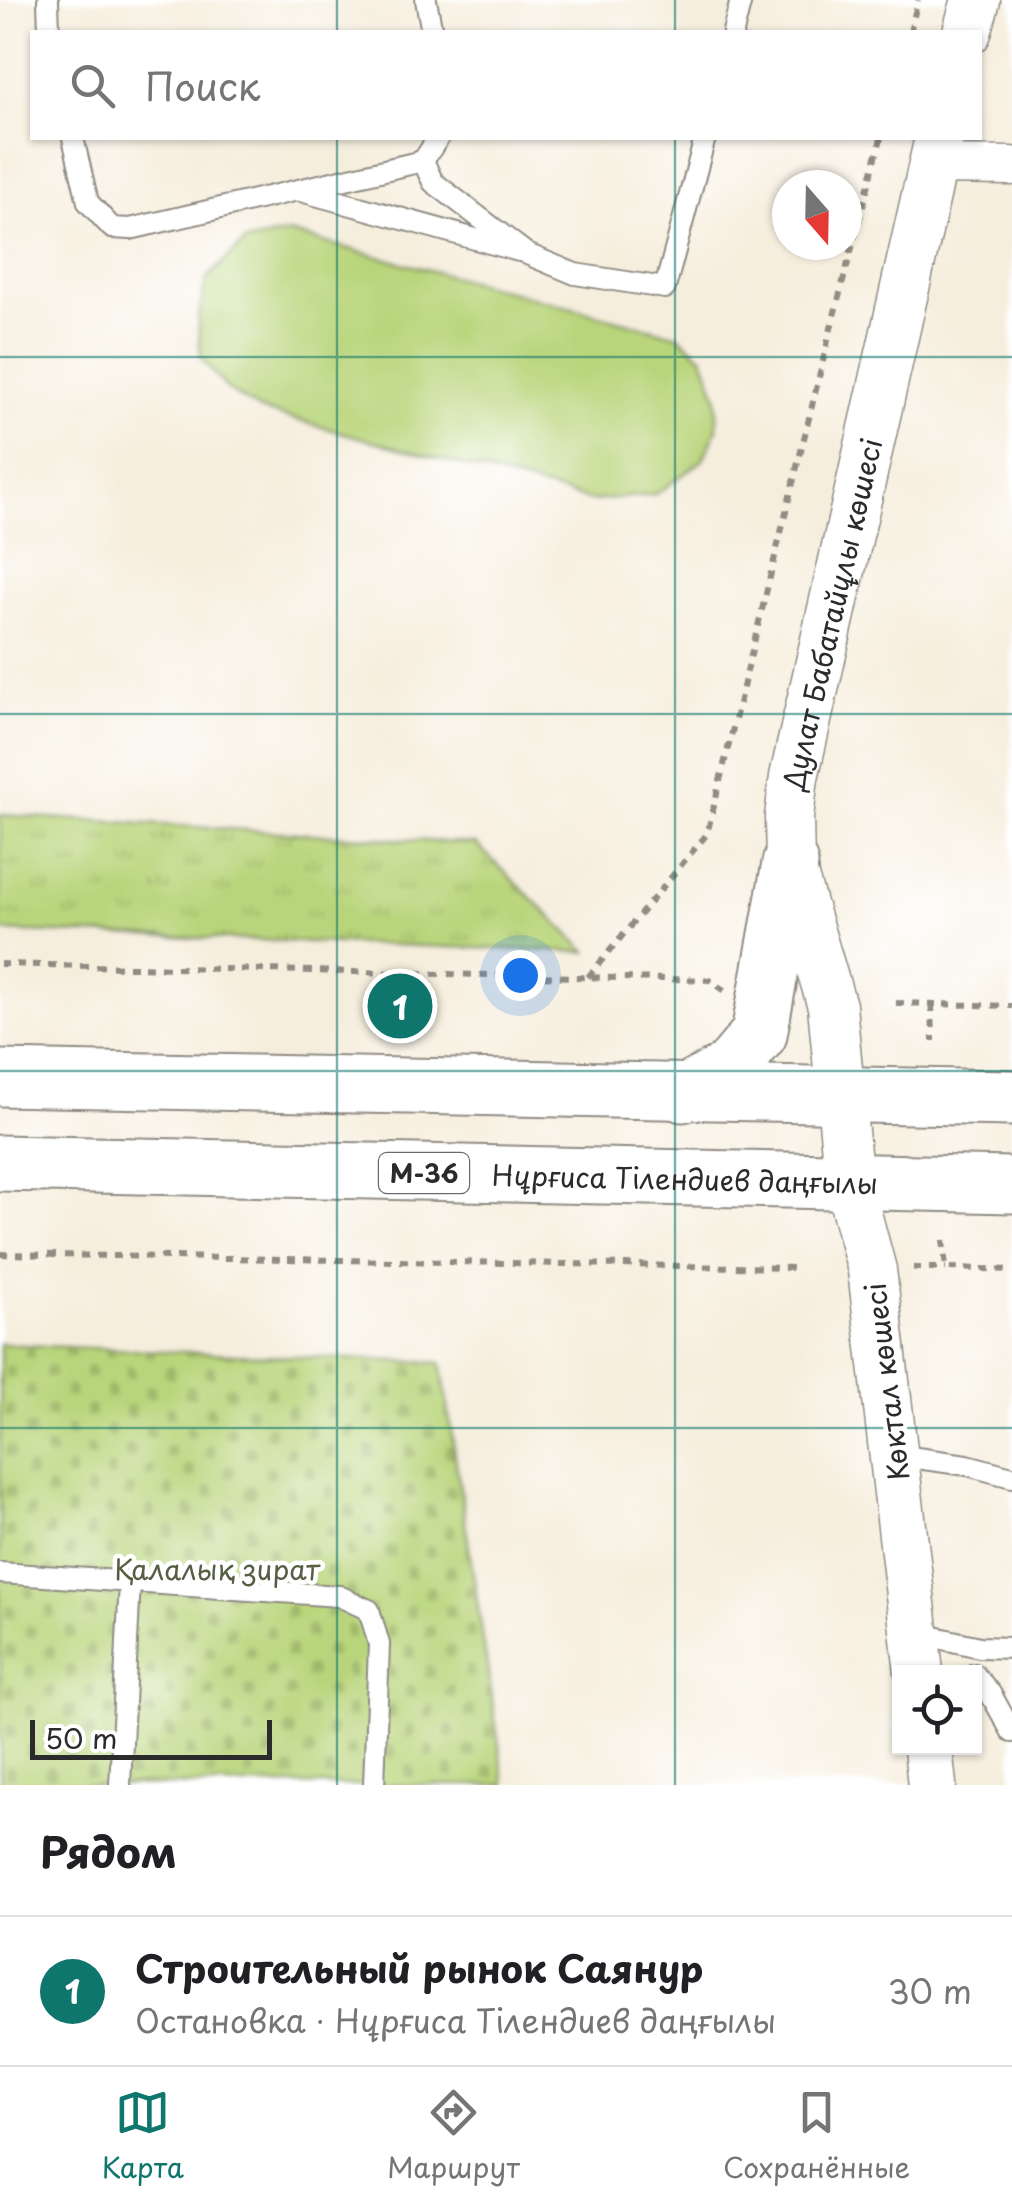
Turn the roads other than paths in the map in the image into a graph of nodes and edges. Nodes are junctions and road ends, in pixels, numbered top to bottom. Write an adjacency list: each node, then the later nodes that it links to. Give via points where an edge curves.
1 (48, 0): 5 (lane)
2 (426, 0): 6 (lane)
3 (742, 0): 7 (lane)
4 (976, 0): 8 (street)
5 (49, 30)
6 (432, 30)
7 (734, 30)
8 (968, 30)
9 (73, 140): 15 (lane, via 88,202 112,228)
10 (437, 140): 13 (lane)
11 (704, 140): 16 (lane, via 665,288 574,274)
12 (936, 151): 14 (street); 17 (street, Дулат Бабатайұлы көшесі, via 794,777)
13 (423, 161): 15 (lane); 16 (lane, via 433,182)
14 (1012, 166)
15 (295, 190): 16 (lane)
16 (527, 254)
17 (790, 864): 19 (main road, via 760,1034 730,1068); 20 (street, Дулат Бабатайұлы көшесі, via 832,1006)
18 (0, 1078): 19 (main road)
19 (683, 1094): 20 (main road)
20 (842, 1094): 21 (main road); 23 (street, Көктал көшесі)
21 (1012, 1098)
22 (0, 1163): 23 (main road, Нұрғиса Тілендиев даңғылы / M-36)
23 (849, 1184): 24 (main road, Нұрғиса Тілендиев даңғылы / M-36); 25 (street, Көктал көшесі, via 872,1270)
24 (1012, 1185)
25 (895, 1456): 26 (lane); 29 (street, Көктал көшесі)
26 (1012, 1477)
27 (0, 1573): 28 (lane)
28 (130, 1581): 35 (lane); 36 (lane, via 339,1596 369,1610 380,1644)
29 (925, 1648): 30 (lane); 31 (lane)
30 (1012, 1648)
31 (958, 1665)
32 (982, 1683): 33 (lane)
33 (1012, 1732)
34 (929, 1755): 37 (street)
35 (120, 1785)
36 (374, 1785)
37 (932, 1785)

